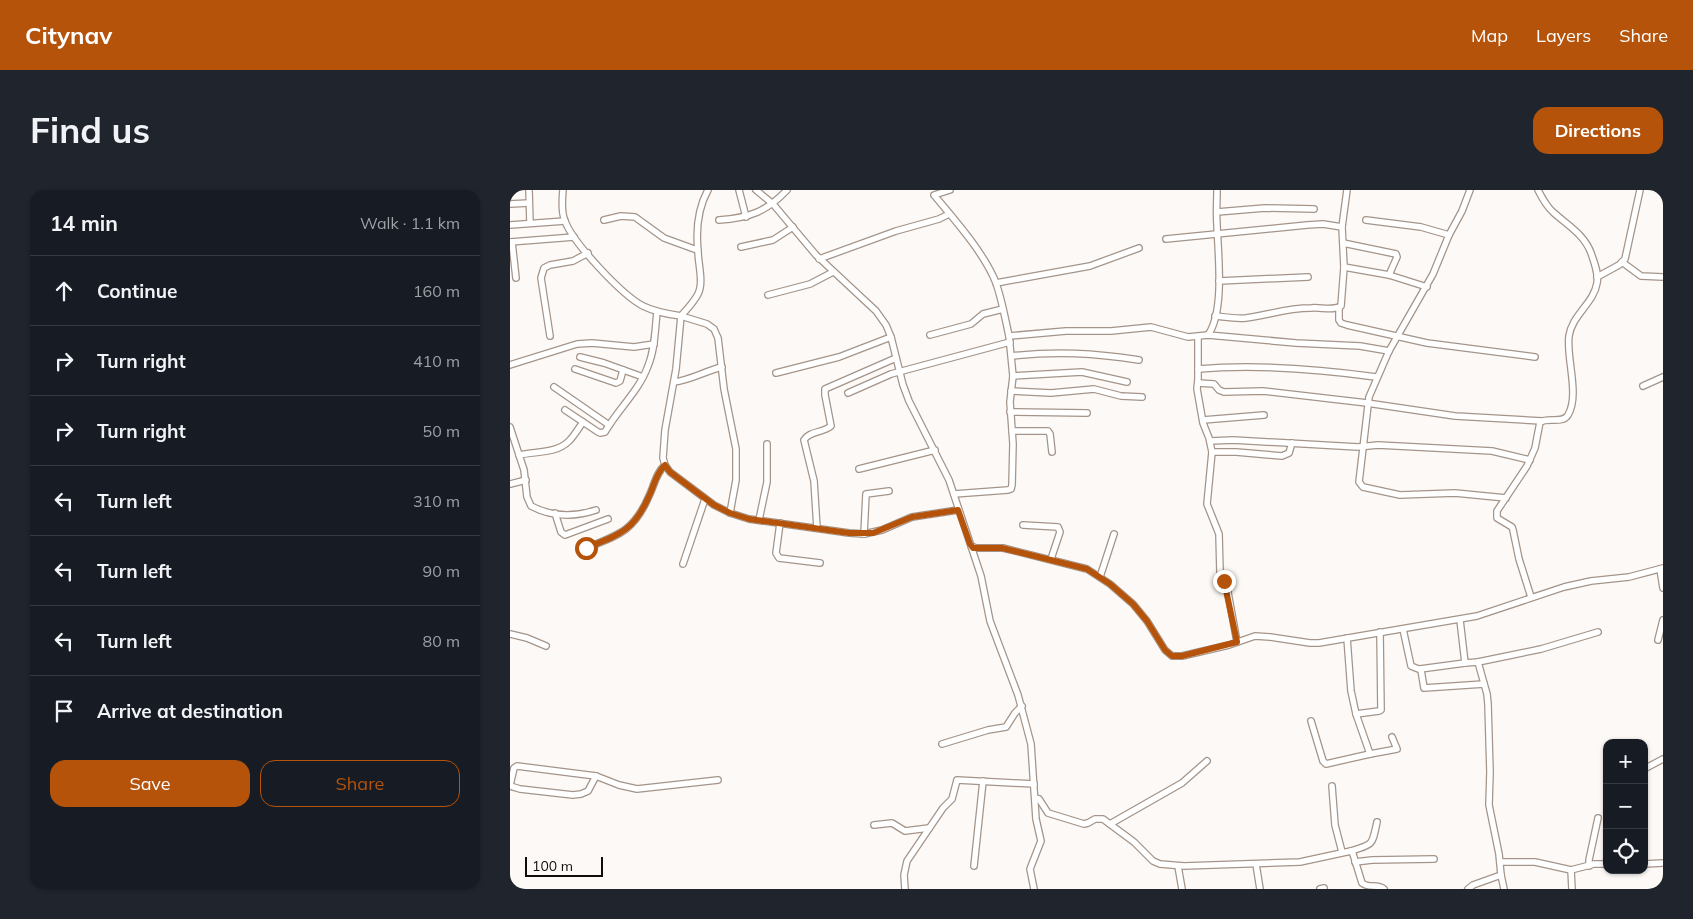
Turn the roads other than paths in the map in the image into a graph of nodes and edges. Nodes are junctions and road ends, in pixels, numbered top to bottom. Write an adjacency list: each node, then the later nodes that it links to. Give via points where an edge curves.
1 (529, 190): 14 (street)
2 (563, 190): 24 (street)
3 (708, 190): 37 (street, via 700,213)
4 (738, 190): 20 (street)
5 (756, 190): 16 (street)
6 (787, 190): 16 (street)
7 (950, 190): 13 (street)
8 (1217, 190): 18 (street)
9 (1347, 190): 28 (street)
10 (1470, 190): 30 (street)
11 (1538, 190): 45 (street, via 1552,211 1584,240)
12 (1640, 190): 40 (street, via 1627,254)
13 (932, 193): 19 (street)
14 (529, 203): 15 (street); 25 (street)
15 (510, 204)
16 (773, 204): 20 (street); 27 (street)
17 (1314, 209): 18 (street, via 1265,208)
18 (1217, 212): 29 (street)
19 (949, 214): 39 (street); 49 (street, via 979,253)
20 (746, 217): 22 (street)
21 (604, 220): 37 (street, via 636,216 664,238)
22 (719, 220)
23 (1366, 220): 30 (street, via 1421,227)
24 (565, 221): 25 (street); 31 (street)
25 (530, 223): 26 (street)
26 (510, 225)
27 (793, 227): 35 (street, via 772,240); 39 (street)
28 (1342, 228): 29 (street, via 1307,224); 34 (street)
29 (1217, 234): 32 (street); 48 (street)
30 (1449, 235): 50 (street)
31 (574, 237): 33 (street); 38 (street)
32 (1166, 239)
33 (511, 242): 47 (street)
34 (1343, 244): 41 (street); 43 (street, via 1396,254)
35 (741, 247)
36 (1139, 248): 49 (street, via 1090,266)
37 (697, 250): 55 (street, via 699,293)
38 (588, 253): 54 (street, via 624,293); 59 (street, via 573,261 550,265 542,272)
39 (819, 258): 42 (street)
40 (1622, 262): 45 (street); 46 (street, via 1641,276)
41 (1344, 267): 43 (street); 53 (street)
42 (833, 272): 51 (street, via 810,284); 60 (street, via 876,311)
43 (1389, 275): 50 (street)
44 (1308, 277): 48 (street)
45 (1597, 277): 96 (street, via 1594,291 1570,329 1572,382 1568,415 1563,420)
46 (1663, 277)
47 (516, 278)
48 (1219, 281): 56 (street)
49 (996, 283): 52 (street)
50 (1426, 287): 62 (street)
51 (768, 295)
52 (1003, 308): 57 (street, via 983,314 971,324); 63 (street)
53 (1339, 308): 56 (street, via 1300,308 1234,319); 62 (street, via 1338,320 1341,323)
54 (658, 312): 55 (street); 64 (street)
55 (681, 316): 72 (street, via 714,329); 82 (street)
56 (1215, 316): 58 (street)
57 (930, 335)
58 (1208, 335): 61 (street); 65 (street)
59 (550, 336)
60 (891, 337): 68 (street); 77 (street, via 839,356)
61 (1198, 337): 63 (street, via 1144,328 1066,331); 74 (street)
62 (1397, 338): 65 (street); 69 (street)
63 (1009, 339): 66 (street); 76 (street)
64 (654, 344): 71 (street, via 634,347 577,344); 79 (street)
65 (1389, 351): 80 (street)
66 (1012, 356): 70 (street, via 1085,352); 78 (street)
67 (580, 357): 75 (street)
68 (896, 358): 76 (street); 126 (street, via 824,391 831,426 807,435 804,440 814,481)
69 (1535, 358)
70 (1139, 360)
71 (510, 365)
72 (722, 367): 82 (street); 121 (street, via 736,449 736,480)
73 (575, 369): 75 (street, via 616,383 620,381)
74 (1198, 369): 80 (street, via 1249,367); 84 (street)
75 (623, 370): 79 (street)
76 (899, 372): 88 (street); 105 (street, via 909,401)
77 (776, 373)
78 (1013, 376): 83 (street, via 1082,372); 87 (street)
79 (642, 377): 98 (street)
80 (1376, 377): 90 (street)
81 (1663, 377): 85 (street)
82 (674, 382): 110 (street, via 663,450)
83 (1127, 382)
84 (1198, 382): 90 (street, via 1214,384 1224,392 1263,391); 95 (street)
85 (1643, 386)
86 (554, 387): 98 (street)
87 (1011, 391): 89 (street, via 1051,393 1094,389); 92 (street)
88 (848, 393)
89 (1142, 397)
90 (1367, 403): 96 (street, via 1455,416); 104 (street)
91 (565, 410): 97 (street)
92 (1010, 412): 93 (street); 100 (street)
93 (1087, 413)
94 (1264, 415): 95 (street)
95 (1203, 420): 101 (street)
96 (1542, 421): 109 (street)
97 (583, 422): 98 (street, via 600,434); 108 (street, via 563,446)
98 (609, 425)
99 (510, 427): 108 (street)
100 (1012, 431): 106 (street, via 1048,431); 115 (street, via 1011,488)
101 (1210, 441): 102 (street); 107 (street)
102 (1292, 443): 104 (street); 107 (street, via 1289,453 1282,456)
103 (767, 444): 123 (street, via 767,482)
104 (1362, 447): 109 (street, via 1492,451); 116 (street, via 1360,482 1363,487 1400,495 1455,493)
105 (935, 450): 111 (street); 115 (street)
106 (1052, 452)
107 (1212, 452): 146 (street, via 1207,504 1218,534 1220,572 1227,587)
108 (519, 455): 112 (street)
109 (1530, 460): 116 (street)
110 (665, 465): 117 (street); 130 (street, via 632,525 612,538)
111 (859, 469)
112 (526, 480): 113 (street); 120 (street, via 532,506)
113 (510, 484)
114 (889, 491): 127 (street, via 866,494)
115 (954, 494): 119 (street)
116 (1506, 498): 137 (street, via 1497,518 1514,530)
117 (705, 499): 121 (street); 133 (street)
118 (596, 510): 120 (street, via 573,515)
119 (958, 510): 127 (street, via 912,517); 129 (street)
120 (555, 513): 122 (street, via 565,536)
121 (730, 513): 123 (street)
122 (608, 519)
123 (759, 520): 124 (street)
124 (780, 523): 126 (street); 132 (street, via 778,558)
125 (1023, 525): 131 (street, via 1058,527 1060,532)
126 (818, 528): 127 (street)
127 (864, 534)
128 (1114, 534): 135 (street)
129 (971, 546): 131 (street, via 1002,548); 152 (street, via 995,637)
130 (586, 548)
131 (1051, 559): 135 (street)
132 (820, 563)
133 (683, 564)
134 (1661, 568): 136 (street); 137 (street, via 1629,577 1577,583)
135 (1100, 576): 146 (street, via 1133,604 1172,656)
136 (1663, 588)
137 (1531, 597): 138 (street)
138 (1460, 620): 140 (street); 149 (street)
139 (1663, 620): 145 (street)
140 (1403, 629): 141 (street); 150 (street, via 1411,666)
141 (1380, 632): 144 (street); 153 (street, via 1382,708)
142 (1598, 632): 148 (street, via 1541,649)
143 (510, 634): 147 (street)
144 (1347, 638): 146 (street, via 1310,643 1255,636); 153 (street)
145 (1658, 640)
146 (1237, 642)
147 (546, 646)
148 (1478, 662): 149 (street); 151 (street)
149 (1465, 663): 150 (street)
150 (1420, 669): 151 (street, via 1426,689)
151 (1484, 684): 177 (street, via 1488,704 1489,805)
152 (1022, 706): 156 (street, via 1006,727); 164 (street, via 1031,744)
153 (1356, 714): 157 (street)
154 (1311, 721): 157 (street, via 1326,764)
155 (1392, 736): 157 (street, via 1397,749)
156 (942, 744)
157 (1370, 754)
158 (1663, 759): 160 (street)
159 (1207, 761): 171 (street, via 1182,783)
160 (1648, 767)
161 (596, 776): 162 (street, via 637,789); 165 (street, via 588,792 581,794 520,790); 165 (street, via 517,766)
162 (718, 780)
163 (983, 781): 164 (street); 172 (street, via 956,780 952,799); 182 (street)
164 (1034, 784): 167 (street)
165 (510, 785)
166 (1332, 786): 174 (street, via 1335,825)
167 (1035, 798): 171 (street, via 1051,815 1084,824 1099,818); 188 (street, via 1041,841 1030,869)
168 (1598, 818): 184 (street)
169 (1377, 822): 173 (street, via 1373,841)
170 (874, 824): 172 (street, via 892,823 905,831)
171 (1110, 824): 183 (street, via 1153,862)
172 (929, 828): 187 (street, via 907,861)
173 (1351, 851): 174 (street); 176 (street)
174 (1342, 852): 179 (street, via 1308,861)
175 (1434, 859): 176 (street)
176 (1355, 862): 191 (street, via 1365,886)
177 (1500, 862): 185 (street, via 1536,862); 186 (street)
178 (1663, 863): 181 (street)
179 (1256, 864): 183 (street); 190 (street)
180 (1603, 864): 184 (street)
181 (1648, 864)
182 (974, 866)
183 (1178, 866): 189 (street)
184 (1589, 866): 185 (street)
185 (1572, 870): 194 (street)
186 (1500, 874): 192 (street); 193 (street)
187 (905, 889)
188 (1034, 889)
189 (1182, 889)
190 (1260, 889)
191 (1384, 889)
192 (1468, 889)
193 (1504, 889)
194 (1572, 889)

